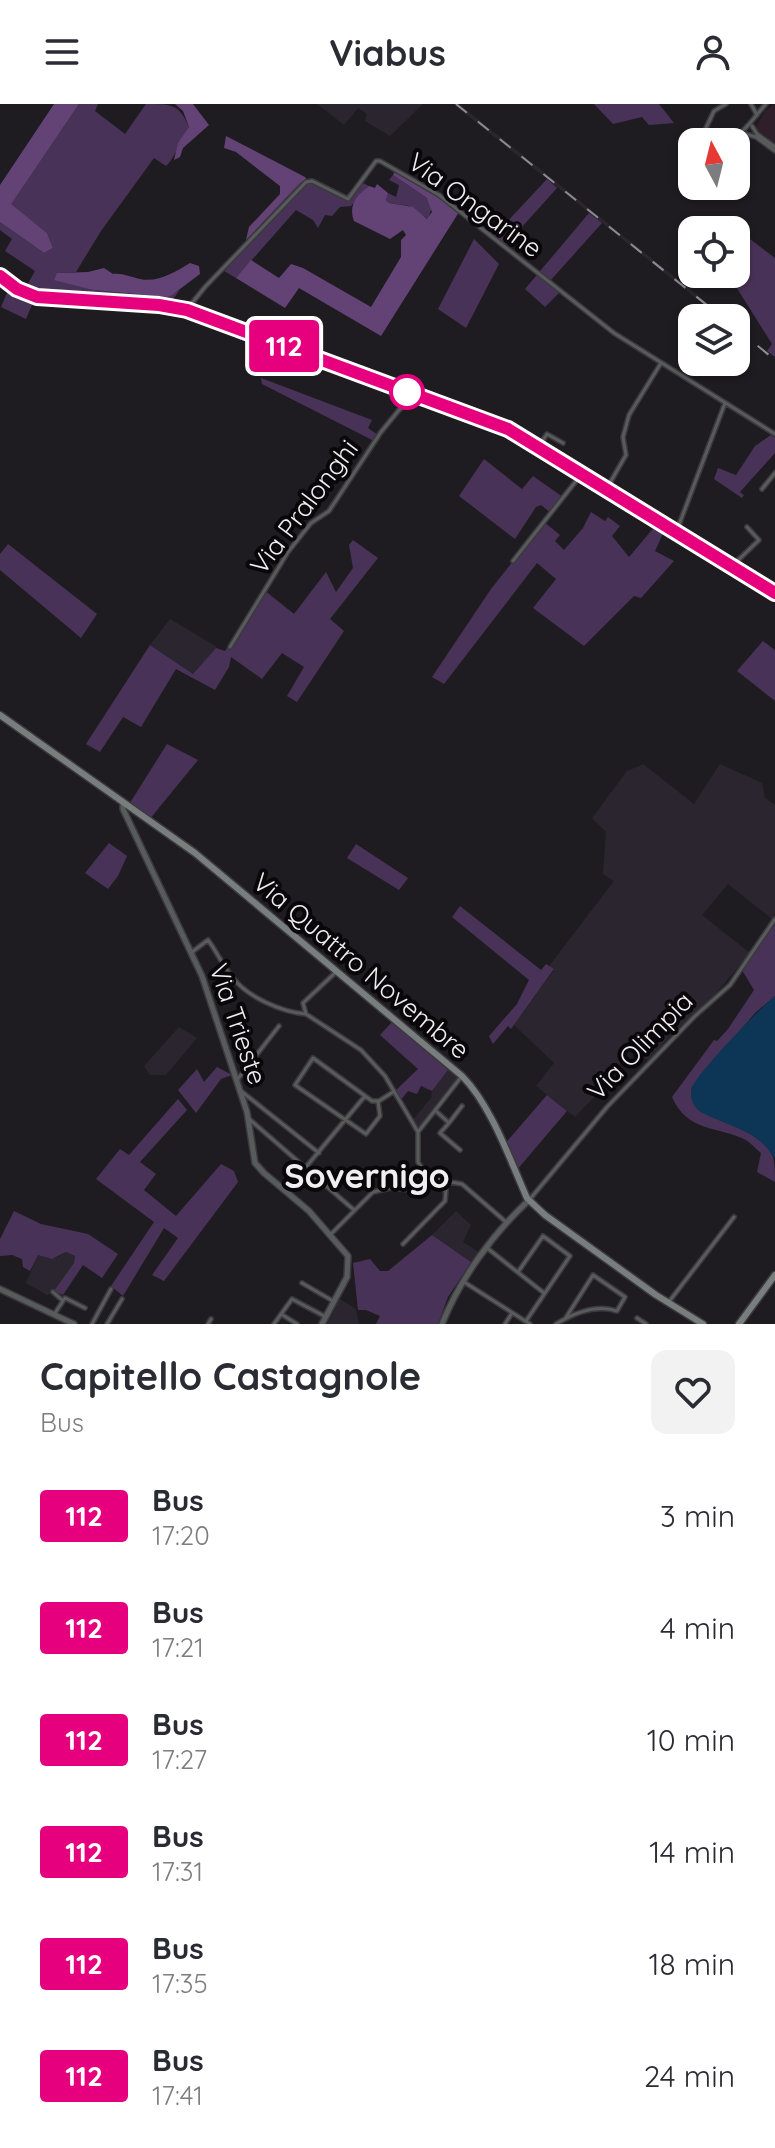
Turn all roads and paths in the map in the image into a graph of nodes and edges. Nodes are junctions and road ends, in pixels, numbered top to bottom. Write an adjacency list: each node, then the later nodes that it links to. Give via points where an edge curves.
1 (726, 104): 6 (street, via 708,118)
2 (754, 104): 4 (street)
3 (766, 104): 4 (street)
4 (757, 115): 5 (street)
5 (751, 124): 7 (street); 9 (street)
6 (705, 128)
7 (747, 128)
8 (750, 135): 9 (street)
9 (775, 149)
10 (0, 276): 11 (main road, via 37,297)
11 (187, 310): 12 (street, Via Ongarine, via 306,182 348,199 378,160 439,195 614,333); 13 (main road)
12 (661, 363): 14 (street, Via Ongarine); 20 (street, via 629,415 623,437 626,455)
13 (415, 396): 17 (main road, via 508,429); 27 (street, Via Pralonghi, via 381,432 329,511 311,523 288,552)
14 (725, 403): 15 (street, Via Ongarine); 23 (street)
15 (775, 434)
16 (563, 443): 17 (street, via 547,434)
17 (539, 446): 18 (main road)
18 (582, 473): 20 (main road); 24 (street)
19 (775, 473): 21 (street)
20 (607, 489): 23 (main road)
21 (762, 489)
22 (747, 527): 25 (street, via 759,540)
23 (676, 532): 25 (main road)
24 (513, 561)
25 (731, 567): 26 (main road)
26 (775, 593)
27 (230, 647)
28 (0, 715): 29 (main road)
29 (126, 805): 31 (street, Via Trieste, via 122,807); 32 (main road, Via Quattro Novembre, via 195,853)
30 (775, 919): 55 (street, Via Olimpia, via 730,985 607,1107)
31 (191, 953): 33 (street, via 208,940 241,986 271,1004); 36 (street, Via Trieste)
32 (337, 971): 33 (street, via 303,1003); 35 (main road, Via Quattro Novembre)
33 (306, 1014): 38 (street, via 367,1054)
34 (279, 1026): 36 (street)
35 (462, 1076): 42 (street); 55 (main road, Via Quattro Novembre, via 485,1110)
36 (237, 1080): 37 (street, Via Trieste)
37 (241, 1091): 43 (street, Via Trieste); 48 (street)
38 (393, 1091): 40 (street); 46 (street)
39 (365, 1096): 40 (street); 44 (street); 44 (street, via 313,1058 295,1085)
40 (378, 1101): 44 (street, via 380,1116 366,1134)
41 (462, 1106): 45 (street)
42 (435, 1111): 45 (street); 46 (street)
43 (248, 1118): 49 (street); 54 (street, Via Trieste, via 255,1163)
44 (345, 1122): 48 (street)
45 (449, 1123): 47 (street, via 440,1133)
46 (418, 1132): 52 (street, via 419,1166)
47 (460, 1150)
48 (319, 1153): 49 (street)
49 (308, 1167): 54 (street); 56 (street)
50 (439, 1179): 51 (street); 52 (street); 53 (street)
51 (450, 1180): 53 (street); 58 (street)
52 (430, 1181): 56 (street, via 412,1190 373,1192)
53 (446, 1190): 60 (street, via 445,1201)
54 (286, 1191): 59 (street, Via Trieste)
55 (528, 1200): 58 (street, Via Olimpia); 73 (main road, Via Quattro Novembre)
56 (354, 1210): 59 (street)
57 (734, 1217): 73 (street)
58 (506, 1222): 61 (street, Via Olimpia)
59 (330, 1235): 72 (street, Via Trieste, via 350,1262)
60 (403, 1244)
61 (487, 1247): 62 (street); 64 (street, Via Olimpia)
62 (518, 1272): 69 (street); 69 (street, via 543,1236 570,1256)
63 (775, 1275): 94 (main road)
64 (464, 1282): 75 (street); 89 (street, Via Olimpia)
65 (302, 1283): 72 (street)
66 (0, 1289): 76 (street)
67 (111, 1289): 84 (street)
68 (53, 1292): 71 (street)
69 (544, 1293): 82 (street)
70 (122, 1299): 85 (street)
71 (62, 1300): 74 (street); 76 (street)
72 (335, 1302): 81 (street)
73 (668, 1303): 93 (main road, Via Quattro Novembre)
74 (85, 1308)
75 (512, 1313): 82 (street); 90 (street)
76 (55, 1314): 83 (street)
77 (281, 1314): 81 (street, via 292,1299); 87 (street); 88 (street)
78 (637, 1318): 92 (street)
79 (211, 1319): 86 (street)
80 (565, 1319): 80 (street, via 595,1309 617,1311 625,1297 593,1275); 91 (street)
81 (324, 1321)
82 (528, 1323)
83 (74, 1324)
84 (92, 1324)
85 (107, 1324)
86 (208, 1324)
87 (274, 1324)
88 (297, 1324)
89 (442, 1324)
90 (505, 1324)
91 (556, 1324)
92 (646, 1324)
93 (703, 1324)
94 (739, 1324)

